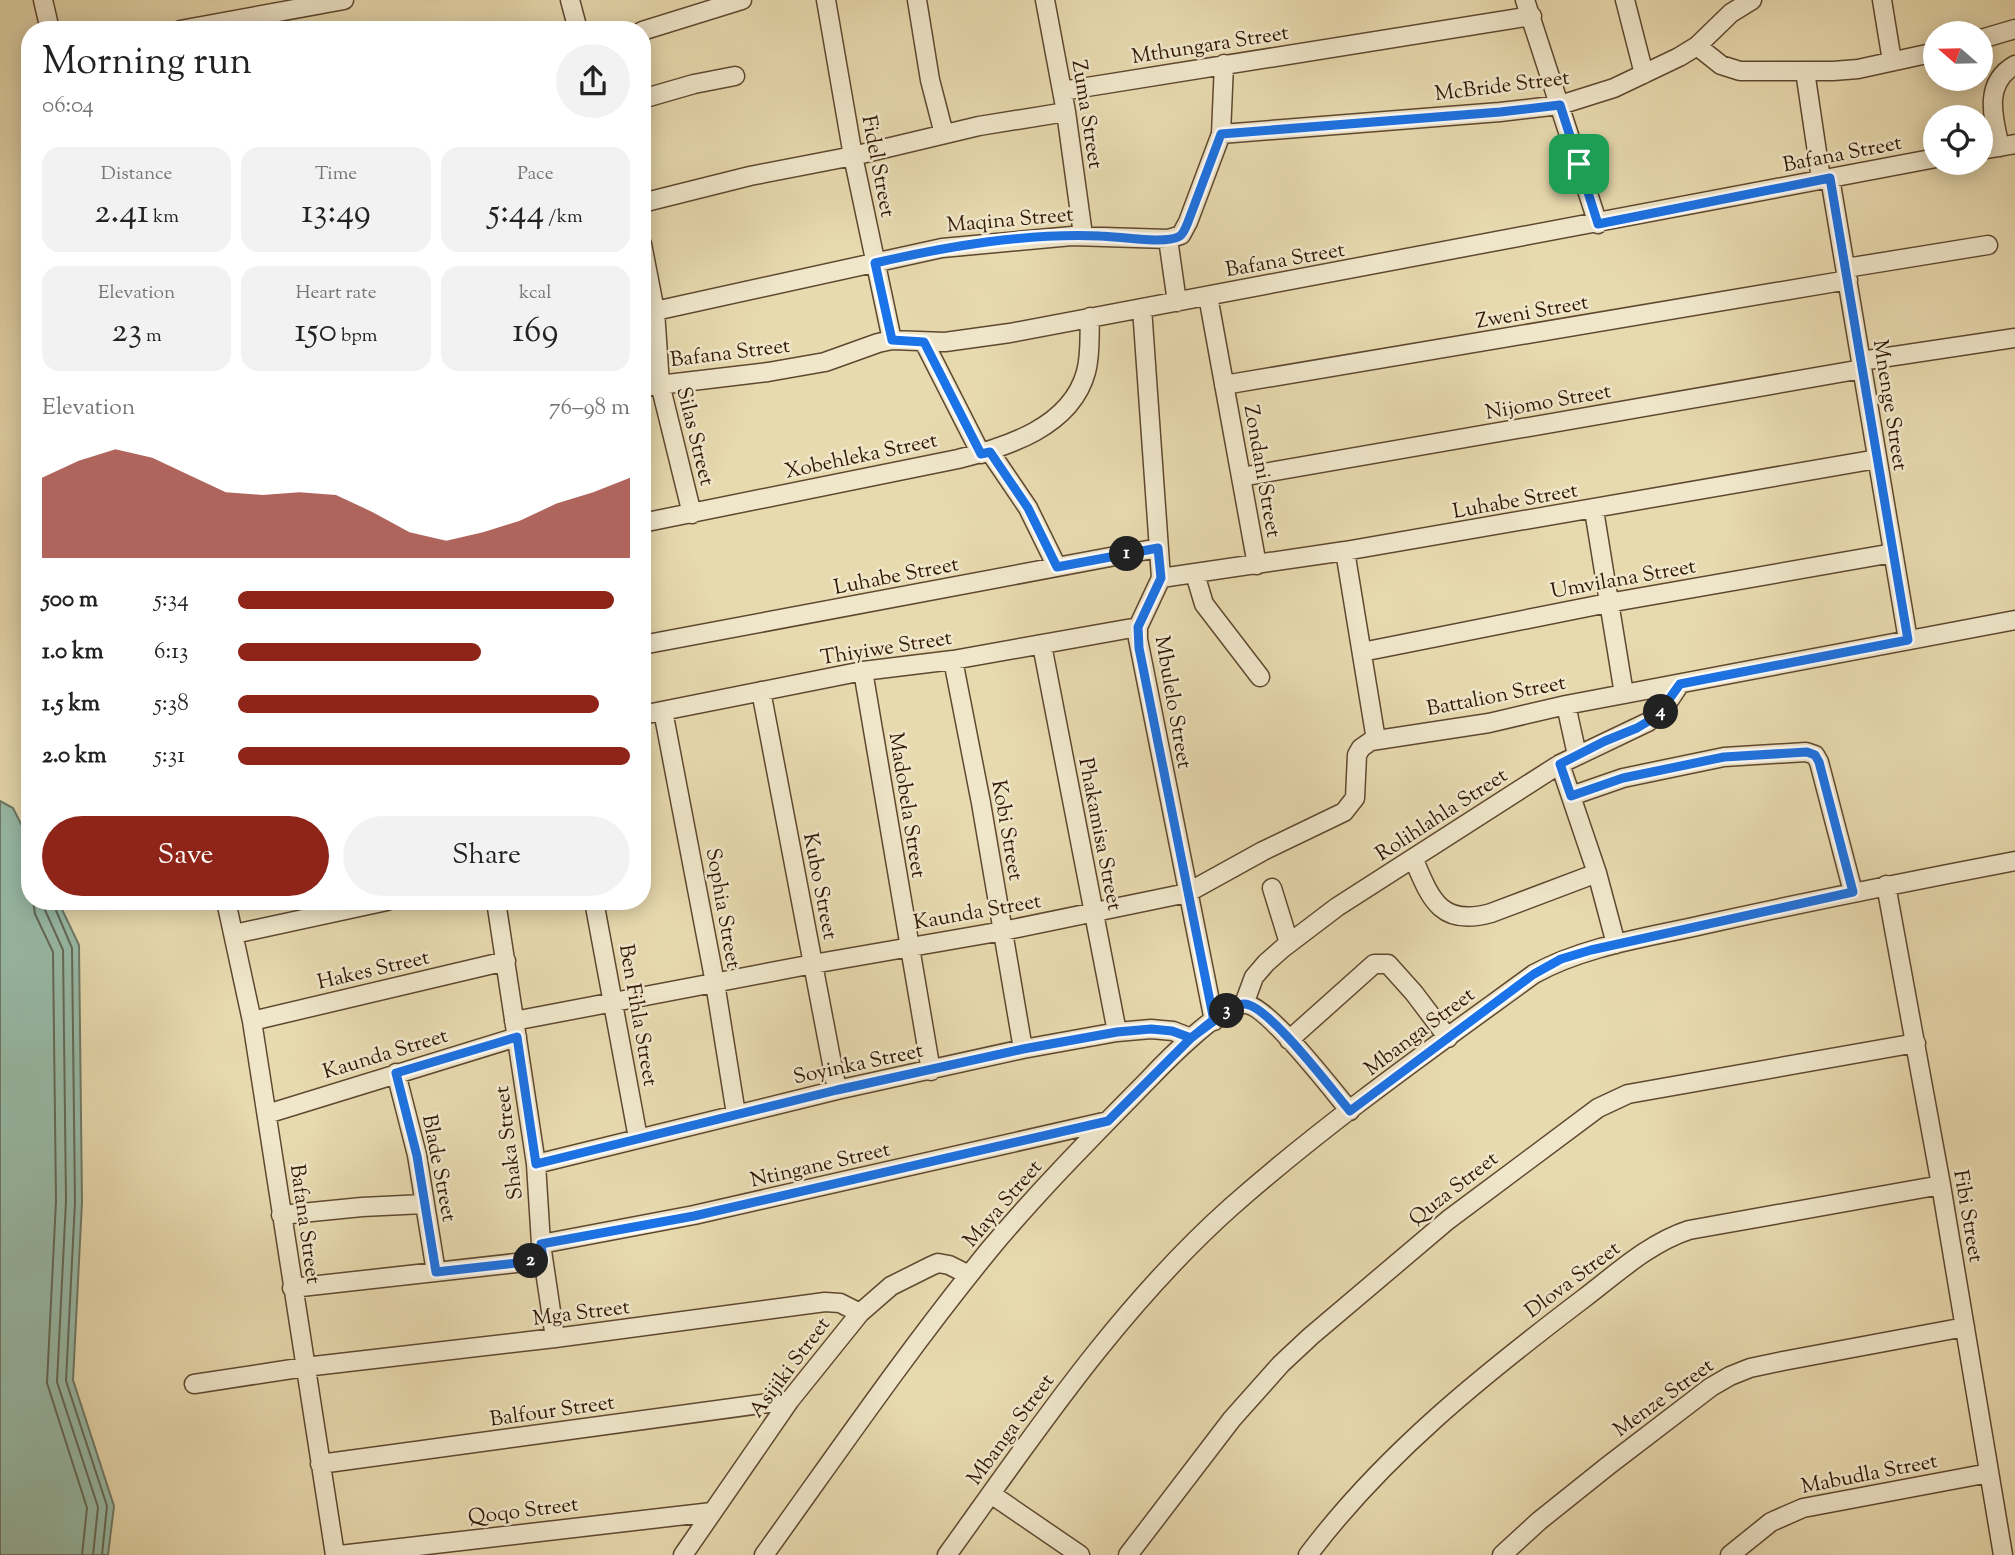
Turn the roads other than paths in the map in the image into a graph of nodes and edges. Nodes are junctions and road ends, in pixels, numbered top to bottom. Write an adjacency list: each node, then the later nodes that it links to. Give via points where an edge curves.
1 (43, 0): 12 (street)
2 (344, 0): 13 (street)
3 (570, 0): 14 (street)
4 (742, 0): 15 (street)
5 (825, 0): 33 (street, Fidel Street)
6 (917, 0): 30 (street)
7 (1045, 0): 26 (street, Zuma Street)
8 (1625, 0): 24 (street)
9 (1752, 0): 18 (street, McBride Street, via 1731,13)
10 (1882, 0): 20 (street)
11 (1529, 8): 21 (street, Mthungara Street); 28 (street)
12 (48, 21)
13 (229, 21)
14 (576, 21)
15 (651, 28)
16 (2015, 29): 17 (street)
17 (1993, 35)
18 (1697, 47): 23 (street, via 1730,69); 24 (street, McBride Street)
19 (1923, 55): 20 (street)
20 (1892, 61): 23 (street, via 1858,69)
21 (1224, 64): 26 (street, Mthungara Street); 31 (street)
22 (2015, 65): 32 (street, via 2001,77 1993,94 1995,123)
23 (1805, 71): 35 (street, Mnenge Street)
24 (1644, 74): 28 (street, McBride Street)
25 (735, 76): 27 (street)
26 (1062, 91): 29 (street, Zuma Street)
27 (651, 96)
28 (1560, 105): 31 (street, McBride Street); 37 (street)
29 (1066, 112): 30 (street); 38 (street, Zuma Street)
30 (944, 134): 33 (street)
31 (1221, 134): 39 (street, via 1185,231)
32 (2008, 145)
33 (853, 156): 36 (street); 41 (street, Fidel Street)
34 (1923, 160): 35 (street, Bafana Street)
35 (1826, 179): 37 (street, Bafana Street); 42 (street, Mnenge Street)
36 (651, 201)
37 (1598, 224): 44 (street, Bafana Street)
38 (1083, 235): 39 (street, Maqina Street); 41 (street, Maqina Street, via 970,244)
39 (1168, 239): 45 (street)
40 (1988, 245): 42 (street, Zweni Street)
41 (875, 263): 47 (street, Maqina Street); 50 (street, Fidel Street)
42 (1847, 274): 52 (street, Mnenge Street); 54 (street, Zweni Street)
43 (651, 296): 47 (street, Silas Street)
44 (1209, 296): 45 (street, Bafana Street); 54 (street, Zondani Street)
45 (1177, 302): 46 (street, Bafana Street)
46 (1142, 308): 48 (street, Bafana Street); 61 (street)
47 (654, 311): 53 (street, Silas Street)
48 (1090, 317): 51 (street, Bafana Street, via 970,340); 55 (street, Xobehleka Street, via 1089,357 1077,392 1041,428)
49 (2015, 338): 52 (street, Nijomo Street)
50 (892, 340): 51 (street, Bafana Street); 53 (street, Bafana Street, via 825,362)
51 (924, 342): 55 (street)
52 (1861, 365): 56 (street, Mnenge Street); 57 (street, Nijomo Street)
53 (651, 385): 59 (street, Silas Street)
54 (1224, 385): 57 (street, Zondani Street)
55 (985, 453): 59 (street, Xobehleka Street); 65 (street, via 1028,508)
56 (1877, 459): 58 (street, Luhabe Street); 63 (street, Mnenge Street)
57 (1241, 477): 64 (street, Zondani Street)
58 (1594, 510): 62 (street, Luhabe Street); 68 (street)
59 (692, 514): 60 (street, Xobehleka Street)
60 (651, 521)
61 (1158, 548): 65 (street, Luhabe Street); 67 (street)
62 (1345, 551): 64 (street, Luhabe Street); 74 (street)
63 (1893, 553): 68 (street, Umvilana Street); 71 (street, Mnenge Street)
64 (1257, 565): 66 (street, Luhabe Street)
65 (1057, 567): 72 (street, Luhabe Street)
66 (1195, 574): 67 (street, Luhabe Street); 77 (street, via 1204,604)
67 (1161, 578): 70 (street, Mbulelo Street)
68 (1608, 603): 74 (street, Umvilana Street); 80 (street)
69 (2015, 620): 71 (street)
70 (1138, 627): 73 (street, Thiyiwe Street); 94 (street, Mbulelo Street)
71 (1908, 640): 78 (street)
72 (651, 643)
73 (1042, 645): 75 (street, Thiyiwe Street); 99 (street, Phakamisa Street)
74 (1362, 652): 84 (street)
75 (953, 660): 76 (street, Thiyiwe Street); 100 (street, Kobi Street)
76 (863, 671): 79 (street, Thiyiwe Street); 104 (street, Madobela Street)
77 (1260, 677)
78 (1680, 684): 80 (street); 85 (street, Rolihlahla Street, via 1657,716)
79 (761, 691): 82 (street, Thiyiwe Street); 106 (street, Kubo Street)
80 (1624, 694): 81 (street, Battalion Street)
81 (1566, 705): 84 (street, Battalion Street, via 1489,723); 85 (street)
82 (663, 711): 83 (street, Thiyiwe Street); 107 (street, Sophia Street)
83 (651, 713)
84 (1376, 740): 94 (street, Kaunda Street, via 1366,743 1357,755 1355,798 1343,812)
85 (1577, 755): 86 (street, Rolihlahla Street)
86 (1560, 764): 87 (street); 88 (street, Rolihlahla Street)
87 (1571, 796): 90 (street); 93 (street, via 1623,778 1724,757 1807,752 1819,762)
88 (1414, 860): 90 (street, via 1434,902 1448,913 1473,918); 102 (street, Rolihlahla Street)
89 (2015, 861): 91 (street, Mbanga Street)
90 (1597, 873): 103 (street)
91 (1886, 885): 93 (street, Mbanga Street); 117 (street, Fibi Street)
92 (1272, 888): 102 (street)
93 (1853, 892): 103 (street, Mbanga Street)
94 (1187, 893): 99 (street, Kaunda Street); 111 (street, Mbulelo Street)
95 (228, 910): 101 (street, Bafana Street)
96 (344, 910): 101 (street)
97 (498, 910): 105 (street, Shaka Street)
98 (596, 910): 108 (street, Ben Fihla Street)
99 (1093, 913): 100 (street, Kaunda Street); 113 (street, Phakamisa Street)
100 (1003, 931): 104 (street, Kaunda Street); 118 (street, Kobi Street)
101 (234, 934): 110 (street, Bafana Street)
102 (1289, 943): 109 (street, Rolihlahla Street, via 1254,977)
103 (1616, 944): 115 (street, Mbanga Street, via 1568,957 1542,970)
104 (909, 946): 106 (street, Kaunda Street); 119 (street, Madobela Street)
105 (506, 961): 110 (street, Hakes Street); 112 (street, Shaka Street)
106 (813, 964): 107 (street, Kaunda Street); 121 (street, Kubo Street)
107 (715, 983): 108 (street, Kaunda Street); 124 (street, Sophia Street)
108 (614, 1002): 112 (street, Kaunda Street); 126 (street, Ben Fihla Street)
109 (1244, 1004): 111 (street, Maya Street); 116 (street, via 1265,1014)
110 (252, 1021): 123 (street, Bafana Street)
111 (1214, 1021): 114 (street, Maya Street)
112 (516, 1029): 120 (street, Kaunda Street); 127 (street, Shaka Street)
113 (1117, 1032): 114 (street, Soyinka Street, via 1151,1029); 118 (street, Soyinka Street)
114 (1191, 1038): 125 (street, Maya Street)
115 (1448, 1038): 116 (street, via 1388,964 1374,964); 122 (street, Mbanga Street)
116 (1289, 1040): 122 (street)
117 (1916, 1043): 128 (street, Fibi Street); 150 (street, Quza Street, via 1628,1094 1598,1108 1448,1220 1281,1364 1232,1419)
118 (1023, 1049): 119 (street, Soyinka Street)
119 (931, 1071): 121 (street, Soyinka Street)
120 (396, 1073): 123 (street, Kaunda Street); 129 (street, Blade Street)
121 (837, 1090): 124 (street, Soyinka Street)
122 (1350, 1111): 143 (street, Mbanga Street, via 1187,1250 1080,1372)
123 (267, 1114): 130 (street, Bafana Street)
124 (736, 1114): 126 (street, Soyinka Street)
125 (1108, 1121): 131 (street, Ntingane Street); 133 (street, Maya Street)
126 (638, 1138): 127 (street, Soyinka Street)
127 (536, 1164): 131 (street, Shaka Street)
128 (1941, 1185): 136 (street, Fibi Street); 151 (street, Dlova Street, via 1689,1230 1659,1243 1430,1422 1366,1484)
129 (424, 1204): 130 (street); 132 (street, Blade Street)
130 (281, 1215): 134 (street, Bafana Street)
131 (542, 1252): 132 (street, Ntingane Street); 137 (street, Shaka Street)
132 (436, 1272): 134 (street, Ntingane Street)
133 (969, 1275): 135 (street, Asijiki Street, via 938,1263 891,1286); 147 (street, Maya Street)
134 (292, 1288): 138 (street, Bafana Street)
135 (860, 1313): 137 (street, Mga Street, via 840,1303 825,1302); 140 (street, Asijiki Street)
136 (1965, 1327): 142 (street, Fibi Street); 152 (street, Menze Street, via 1783,1361 1730,1376 1609,1465)
137 (555, 1338): 138 (street, Mga Street)
138 (305, 1367): 139 (street, Mga Street); 141 (street, Bafana Street)
139 (194, 1384)
140 (790, 1400): 141 (street, Balfour Street); 144 (street, Asijiki Street)
141 (320, 1464): 145 (street, Bafana Street)
142 (1989, 1473): 153 (street, Mabudla Street, via 1803,1508 1771,1522); 154 (street, Fibi Street)
143 (991, 1494): 148 (street, Mbanga Street); 149 (street)
144 (712, 1512): 145 (street, Qoqo Street); 146 (street, Asijiki Street)
145 (338, 1555)
146 (684, 1555)
147 (764, 1555)
148 (947, 1555)
149 (1080, 1555)
150 (1128, 1555)
151 (1308, 1555)
152 (1502, 1555)
153 (1730, 1555)
154 (2003, 1555)

